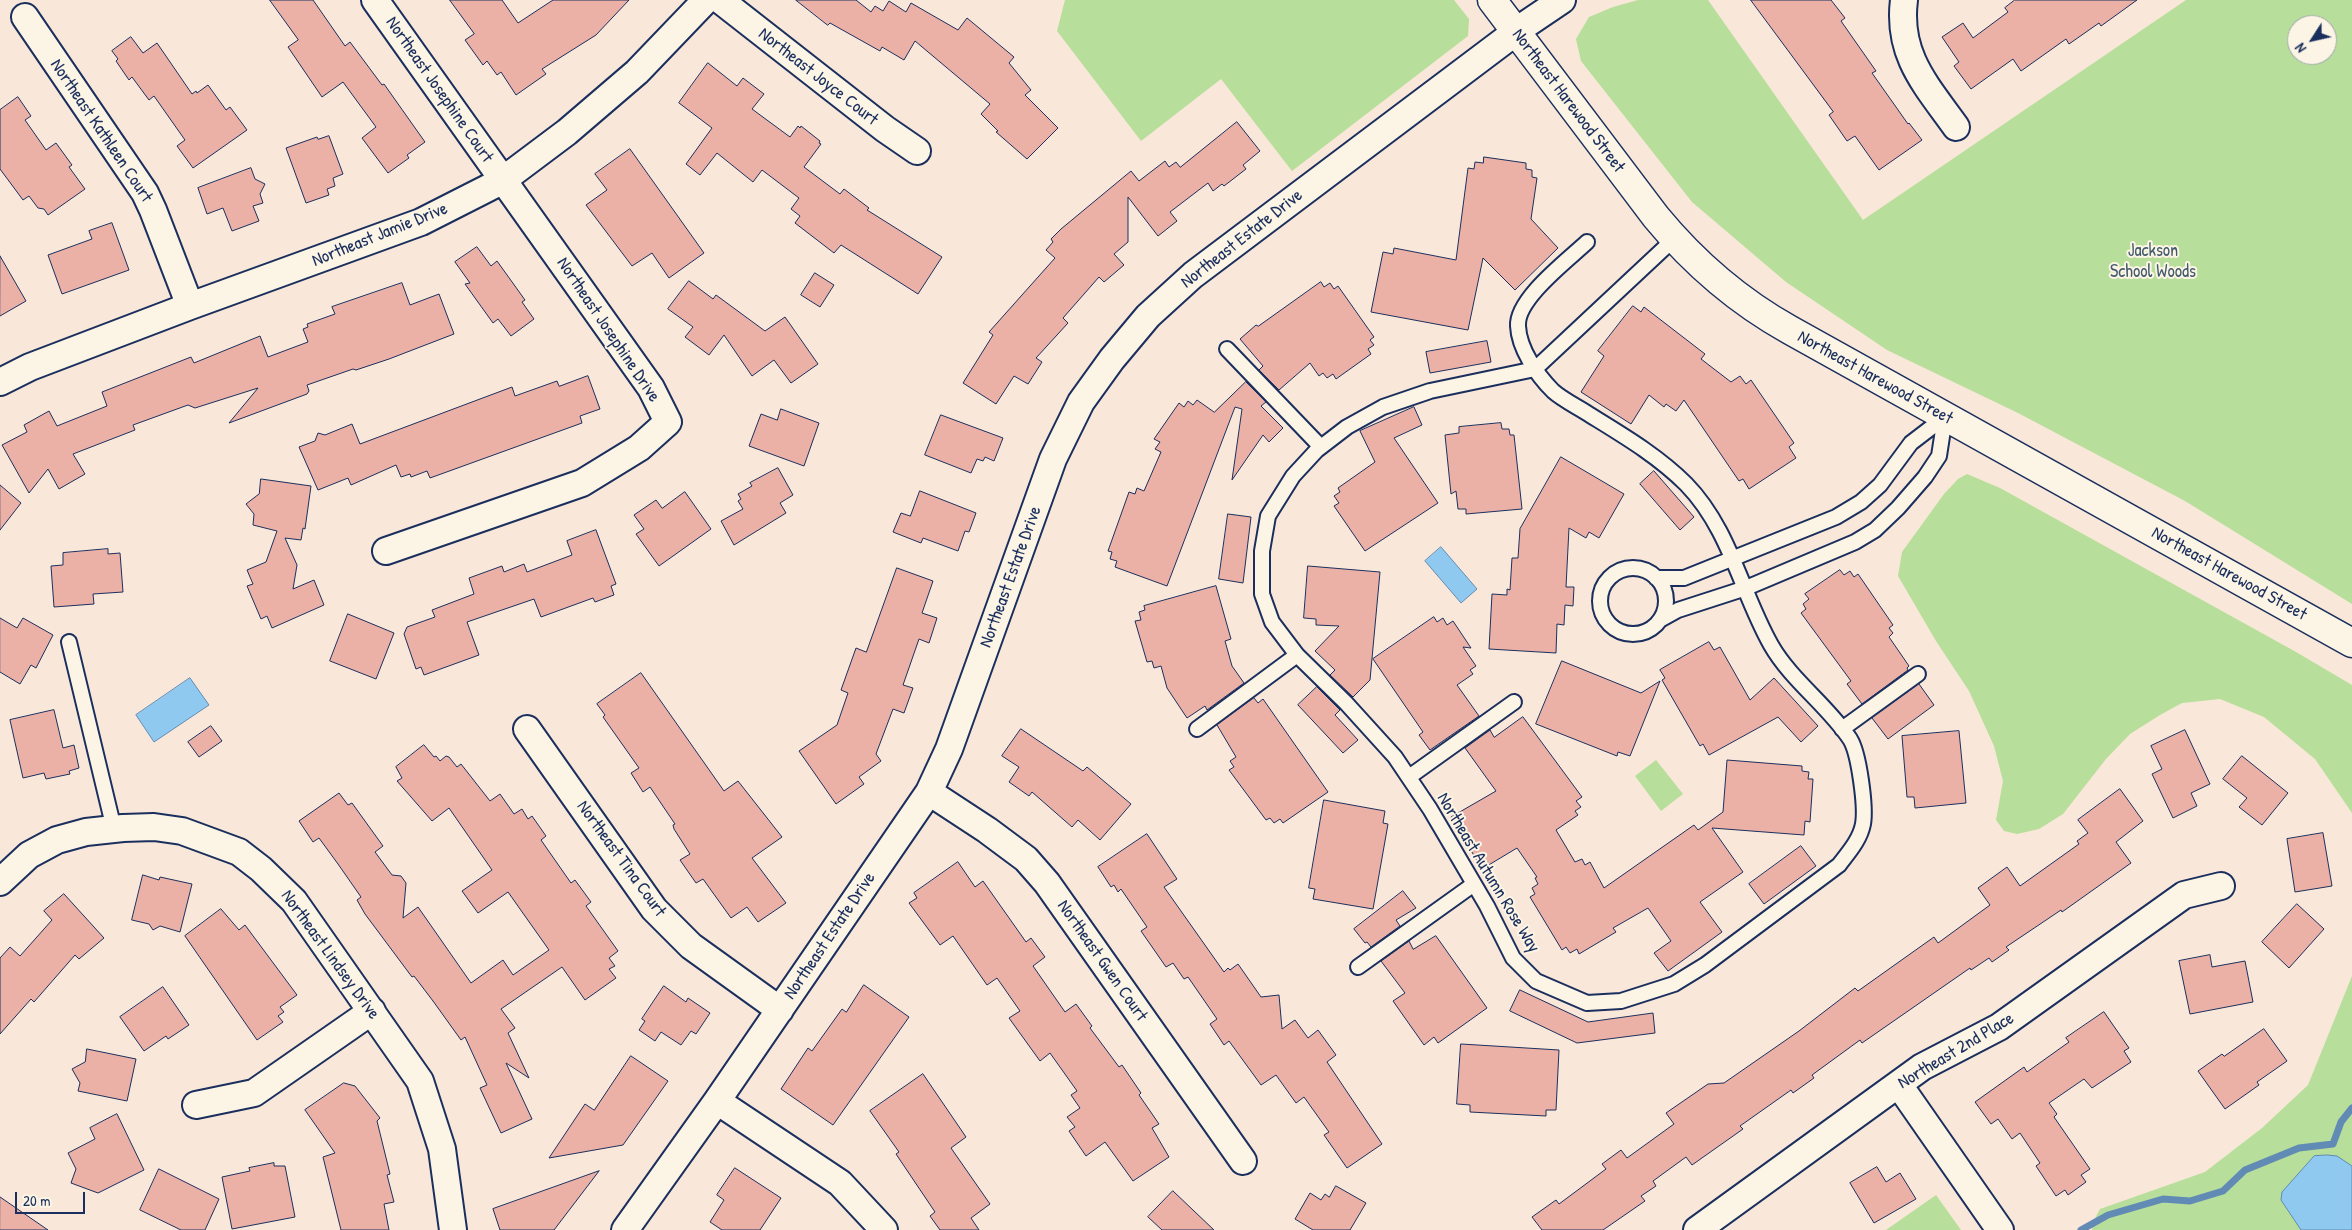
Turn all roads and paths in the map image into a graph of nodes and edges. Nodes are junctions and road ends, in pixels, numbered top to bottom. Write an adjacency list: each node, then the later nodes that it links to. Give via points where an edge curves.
1 (375, 0): 11 (street, Northeast Josephine Court)
2 (706, 0): 11 (street, Northeast Jamie Drive, via 637,72 567,132)
3 (720, 0): 10 (street, Northeast Joyce Court)
4 (1492, 0): 8 (street, Northeast Harewood Street)
5 (1562, 0): 8 (street, Northeast Estate Drive)
6 (1904, 0): 9 (street, via 1904,41 1913,64)
7 (25, 17): 14 (street, Northeast Kathleen Court, via 145,193)
8 (1516, 32): 12 (street, Northeast Harewood Street); 34 (street, Northeast Estate Drive, via 1193,275 1148,316 1112,359 1081,402 1053,459 950,749)
9 (1956, 127)
10 (917, 151)
11 (503, 180): 14 (street, Northeast Jamie Drive, via 421,222); 20 (street, Northeast Josephine Drive, via 651,388 668,422 639,448 582,483)
12 (1674, 239): 16 (lane); 18 (street, Northeast Harewood Street, via 1724,286 1766,316)
13 (1587, 242): 16 (lane, via 1527,300 1520,313 1518,325 1522,342)
14 (190, 306): 17 (street, Northeast Jamie Drive, via 30,367)
15 (1227, 349): 19 (lane)
16 (1535, 369): 19 (lane, Northeast Autumn Rose Way, via 1430,391 1384,407 1347,427); 21 (lane, Northeast Autumn Rose Way, via 1554,392 1650,452 1687,485 1717,525)
17 (0, 382)
18 (1945, 416): 21 (lane, via 1911,443 1880,485 1861,502 1836,517); 23 (lane, via 1939,456 1925,477 1875,530 1855,542); 26 (street, Northeast Harewood Street)
19 (1321, 447): 27 (lane, Northeast Autumn Rose Way, via 1293,476 1268,516 1262,551 1262,594 1272,622)
20 (386, 551)
21 (1734, 558): 22 (lane, via 1684,578); 23 (lane, Northeast Autumn Rose Way)
22 (1656, 578): 24 (lane, via 1666,595); 24 (lane, via 1640,568 1627,568 1615,573 1606,582 1600,606 1610,623 1626,633 1639,633)
23 (1746, 588): 24 (lane, via 1678,610); 32 (lane, Northeast Autumn Rose Way, via 1772,646)
24 (1660, 620)
25 (69, 642): 35 (lane)
26 (2352, 643)
27 (1297, 655): 31 (lane); 33 (lane, Northeast Autumn Rose Way, via 1346,703)
28 (1918, 674): 32 (lane)
29 (1514, 702): 33 (lane)
30 (528, 729): 40 (street, Northeast Tina Court, via 654,909 691,946)
31 (1197, 729)
32 (1842, 729): 37 (lane, Northeast Autumn Rose Way, via 1852,741 1863,787 1863,824 1855,843 1839,865 1674,984 1621,1001 1587,1003 1536,981 1513,958)
33 (1409, 777): 37 (lane, Northeast Autumn Rose Way)
34 (929, 792): 40 (street, Northeast Estate Drive); 45 (street, Northeast Gwen Court, via 1026,859)
35 (114, 829): 36 (street, Northeast Lindsey Drive, via 57,840 30,855); 41 (street, Northeast Lindsey Drive, via 154,827 182,831 239,852 294,901)
36 (0, 882)
37 (1474, 884): 39 (lane)
38 (2221, 886): 42 (street, Northeast 2nd Place, via 2184,895 1999,1027 1922,1067)
39 (1358, 967)
40 (780, 1010): 43 (street, Northeast Estate Drive)
41 (372, 1011): 44 (street, via 254,1094); 46 (street, Northeast Lindsey Drive, via 420,1081 442,1149)
42 (1898, 1084): 49 (street, Northeast 2nd Place); 50 (street)
43 (717, 1101): 47 (street, Northeast Estate Drive); 48 (street, via 840,1182)
44 (196, 1105)
45 (1243, 1161)
46 (453, 1230)
47 (625, 1230)
48 (884, 1230)
49 (1697, 1230)
50 (2000, 1230)

